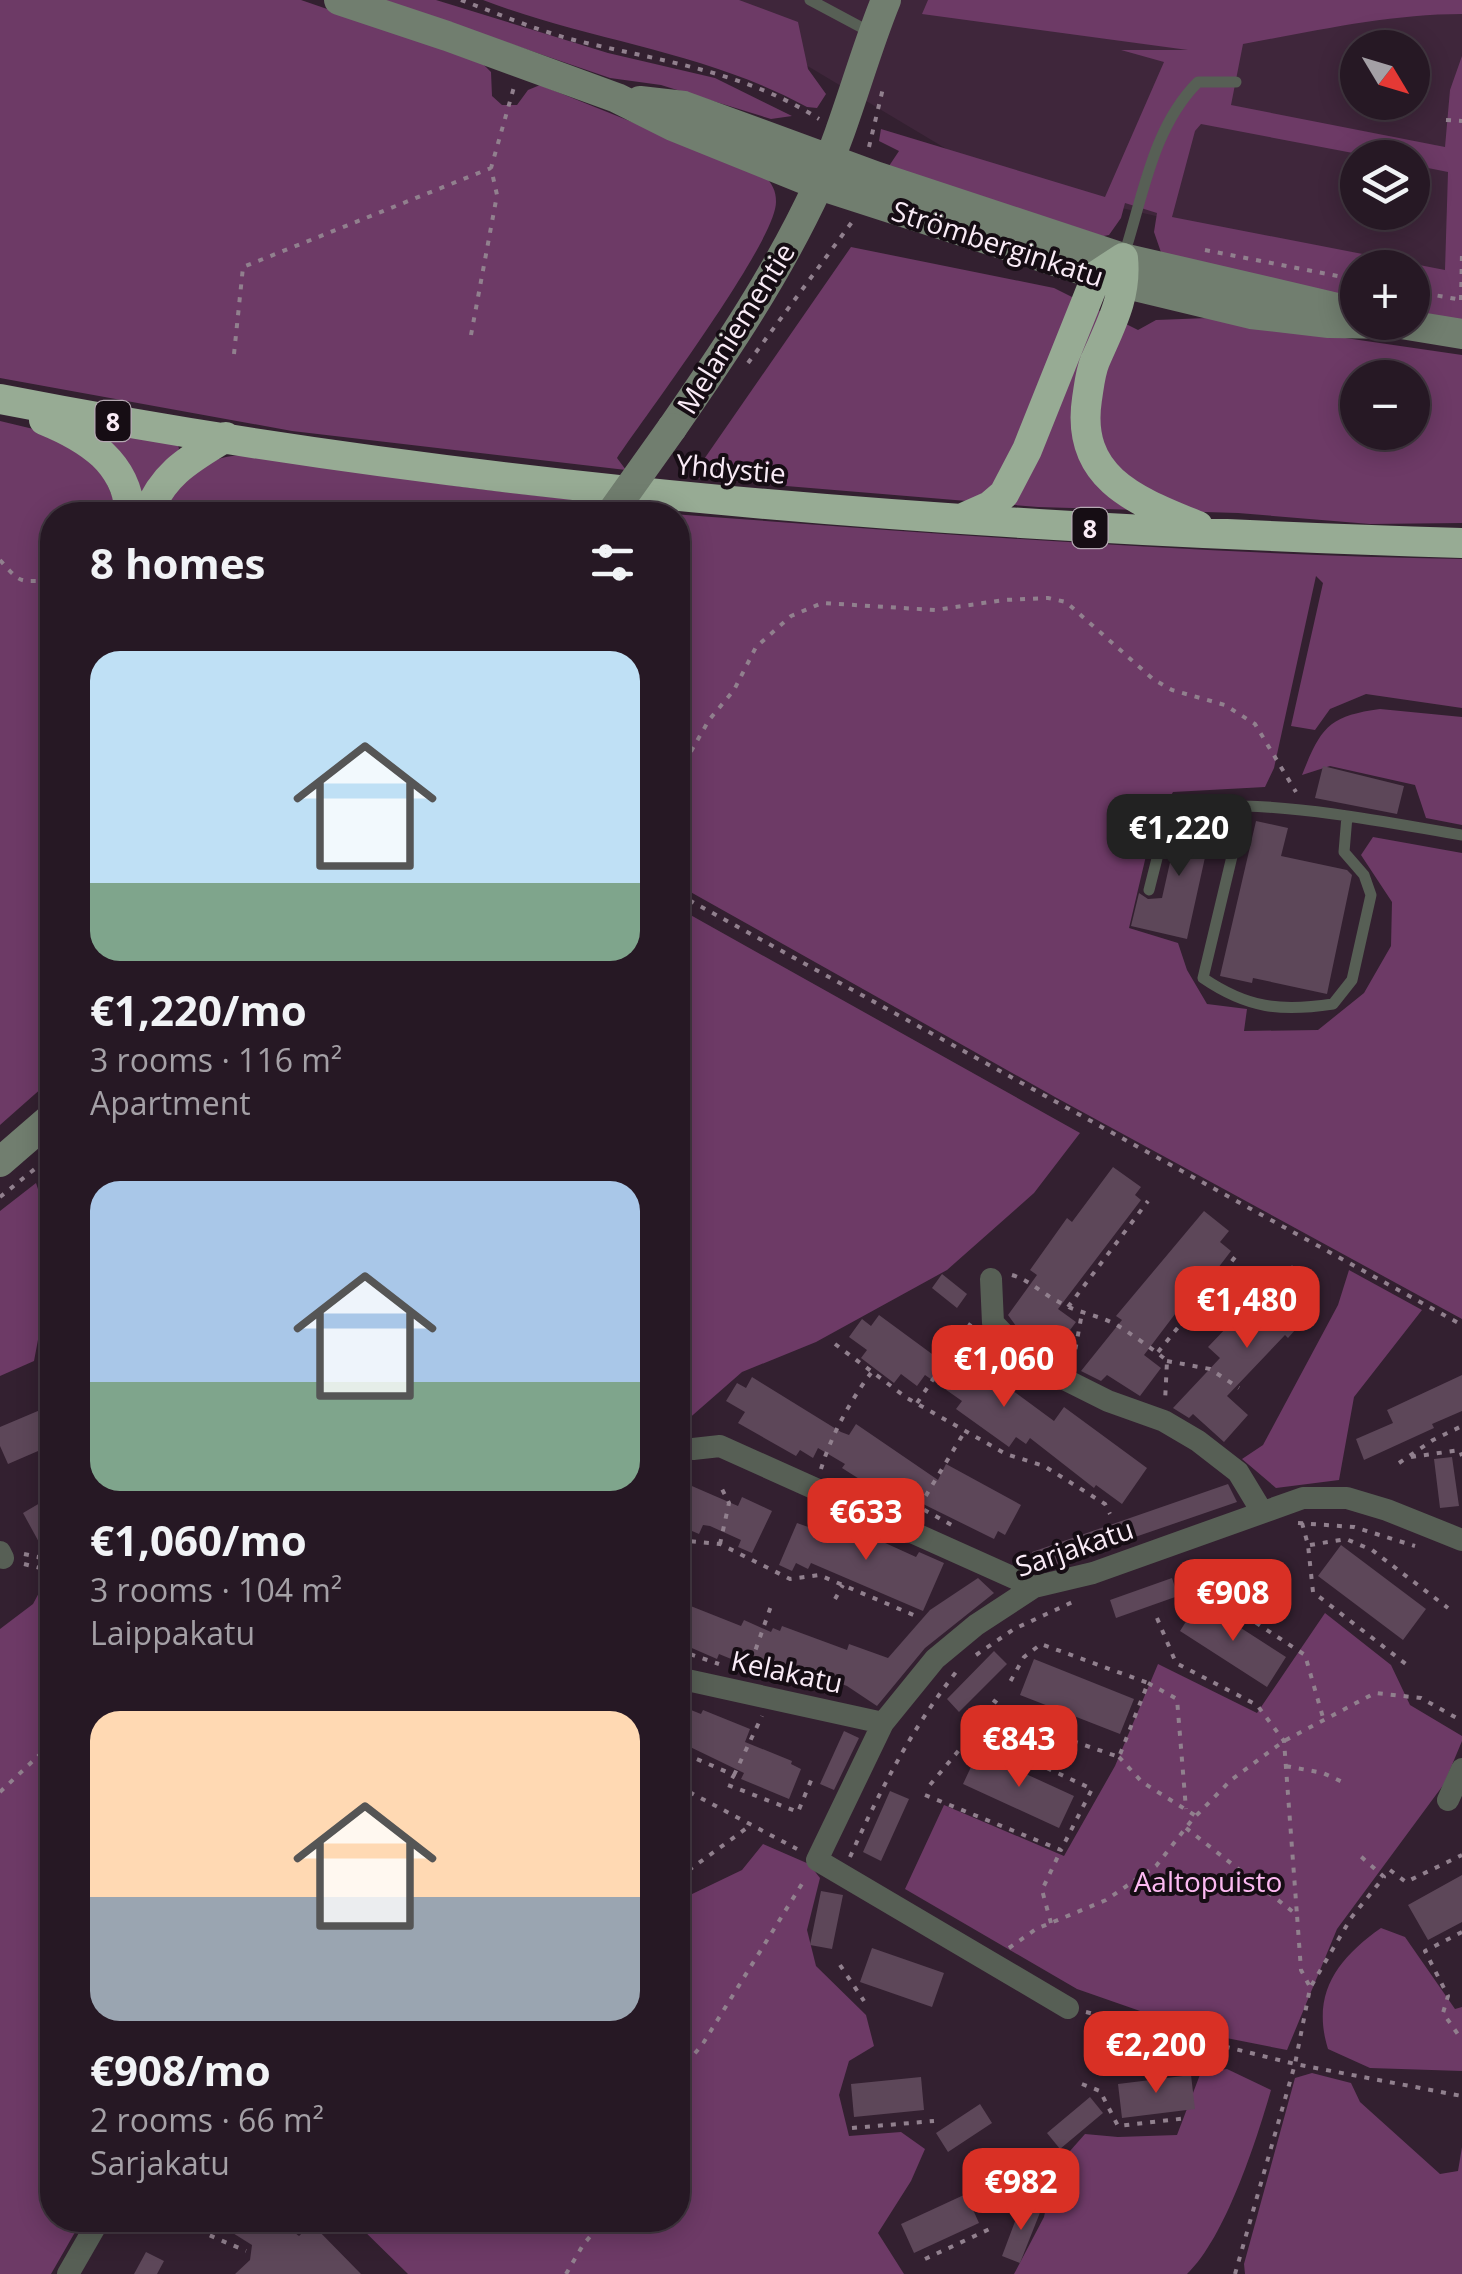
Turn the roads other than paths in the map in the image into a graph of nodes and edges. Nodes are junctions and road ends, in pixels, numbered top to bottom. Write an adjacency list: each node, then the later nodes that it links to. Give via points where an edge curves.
1 (339, 0): 6 (street, Strömberginkatu, via 618,98 684,106)
2 (810, 0): 4 (lane)
3 (886, 0): 4 (street, Melaniementie)
4 (874, 34): 6 (street, Melaniementie)
5 (1236, 82): 7 (lane, via 1198,82 1181,98 1158,143)
6 (829, 158): 7 (street, Strömberginkatu); 7 (street, Strömberginkatu, via 867,202); 16 (street, Melaniementie, bridge, via 746,320)
7 (1115, 272): 8 (street, Strömberginkatu); 9 (street, Strömberginkatu, via 1251,314); 17 (highway, via 1004,494); 18 (highway, via 1083,426 1090,448 1102,472 1123,491)
8 (1340, 311)
9 (1340, 323)
10 (1430, 329): 11 (street, Strömberginkatu)
11 (1462, 334)
12 (0, 400): 13 (highway, Yhdystie / 8); 14 (highway, via 101,450)
13 (226, 438): 15 (highway, via 178,466); 17 (highway, Yhdystie / 8, via 684,497)
14 (129, 502)
15 (152, 502)
16 (619, 502)
17 (960, 519): 18 (highway, Yhdystie / 8)
18 (1219, 536): 19 (highway, Yhdystie / 8)
19 (1462, 542)
20 (1244, 806): 21 (lane); 21 (lane, via 1204,978 1233,998 1296,1010 1332,1004 1352,980 1370,895 1364,875 1344,852); 23 (lane, via 1178,803 1166,823)
21 (1347, 816): 22 (lane)
22 (1462, 835)
23 (1149, 890)
24 (40, 1127): 25 (street)
25 (0, 1162)
26 (991, 1279): 28 (street, via 993,1323 1021,1352 1069,1382 1198,1441 1238,1472)
27 (693, 1450): 30 (street, via 720,1446)
28 (1262, 1510): 29 (street, Sarjakatu, via 1302,1498 1347,1498); 30 (street, Sarjakatu, via 1092,1573)
29 (1462, 1540)
30 (1034, 1586): 32 (street, Sarjakatu, via 935,1659)
31 (690, 1678): 32 (street, Kelakatu, via 737,1680 770,1698)
32 (883, 1723): 35 (street, Sarjakatu, via 816,1860)
33 (1462, 1769): 34 (street)
34 (1448, 1800)
35 (1068, 2008)
36 (91, 2232): 37 (street)
37 (68, 2274)

